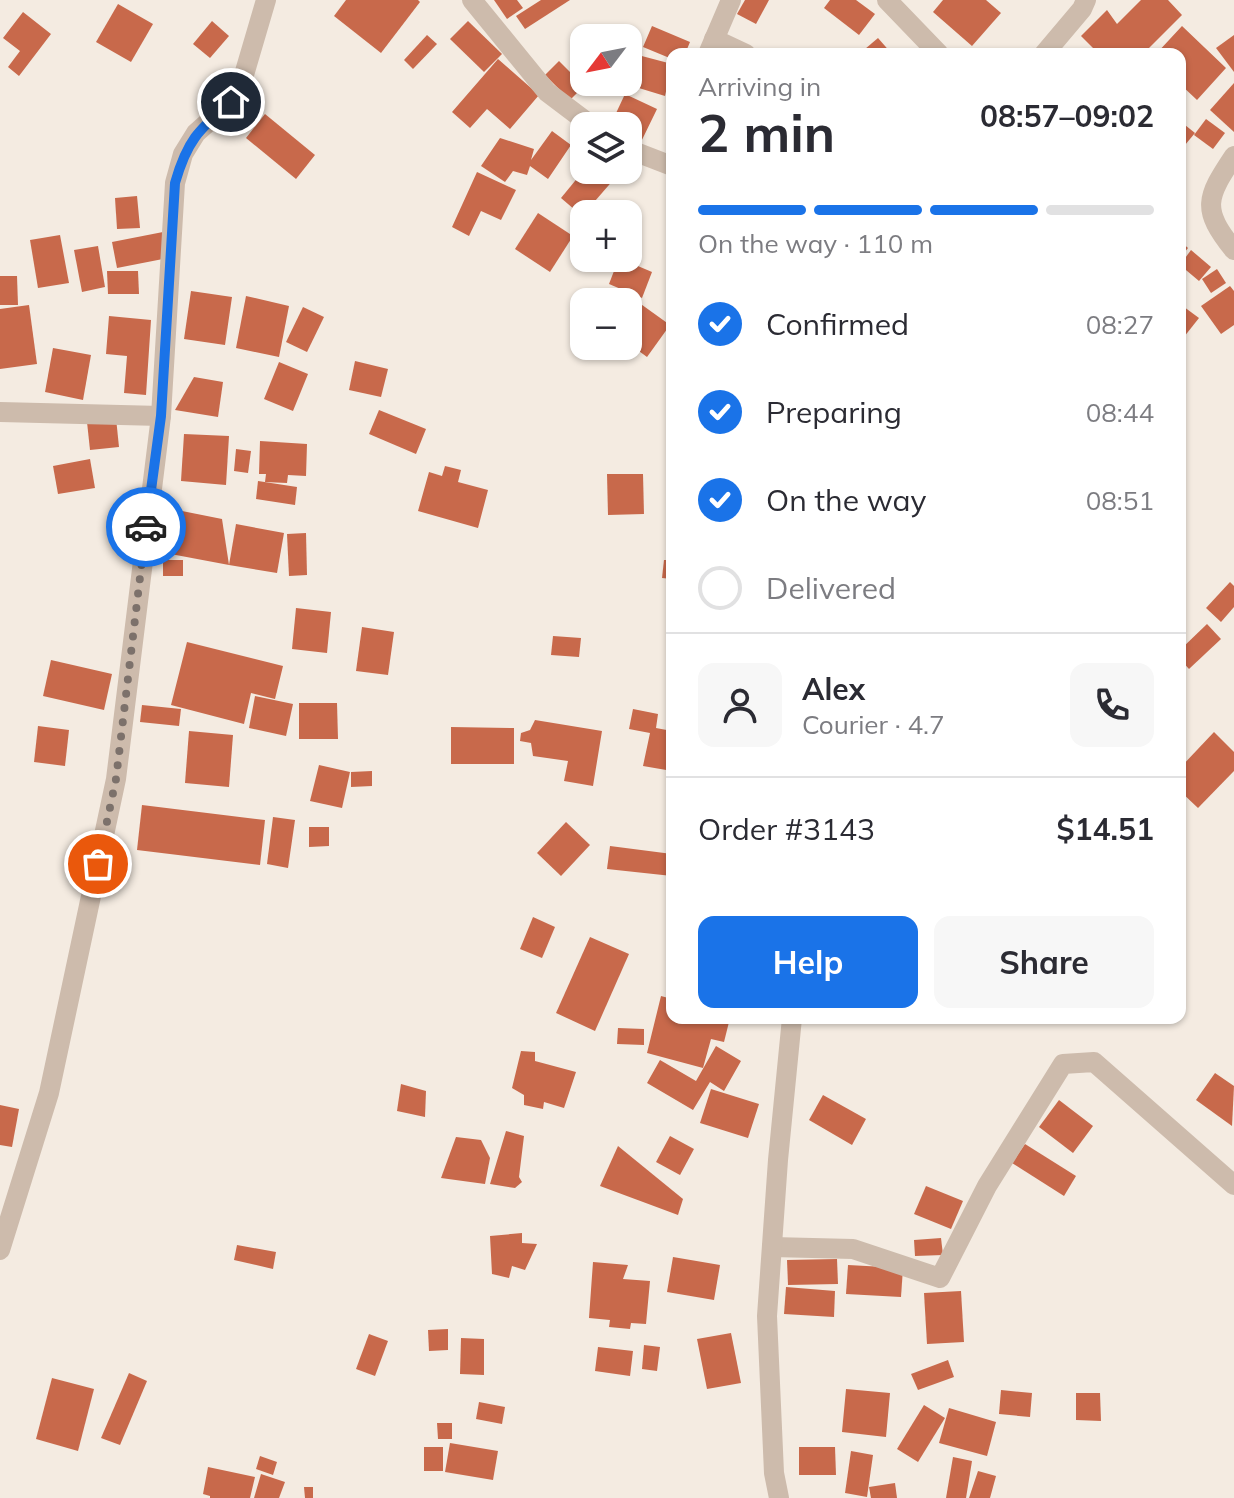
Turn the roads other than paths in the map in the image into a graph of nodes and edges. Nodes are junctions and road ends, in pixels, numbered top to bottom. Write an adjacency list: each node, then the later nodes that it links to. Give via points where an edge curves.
1 (266, 0): 15 (street, via 241,85 231,102 196,133 175,183)
2 (472, 0): 9 (street, via 547,92)
3 (731, 0): 6 (street)
4 (887, 0): 7 (street)
5 (1086, 0): 8 (street)
6 (711, 47)
7 (933, 48)
8 (1049, 48)
9 (573, 112)
10 (642, 154): 12 (street)
11 (1234, 156): 13 (street, via 1217,183 1210,208 1217,230)
12 (666, 164)
13 (1234, 250)
14 (0, 412): 15 (street)
15 (161, 416): 19 (street, via 116,779 49,1093)
16 (791, 1024): 18 (street)
17 (1234, 1185): 18 (street, via 1094,1062 1063,1064 987,1186 940,1278 853,1249)
18 (772, 1247): 20 (street, via 767,1316)
19 (0, 1250)
20 (779, 1498)

